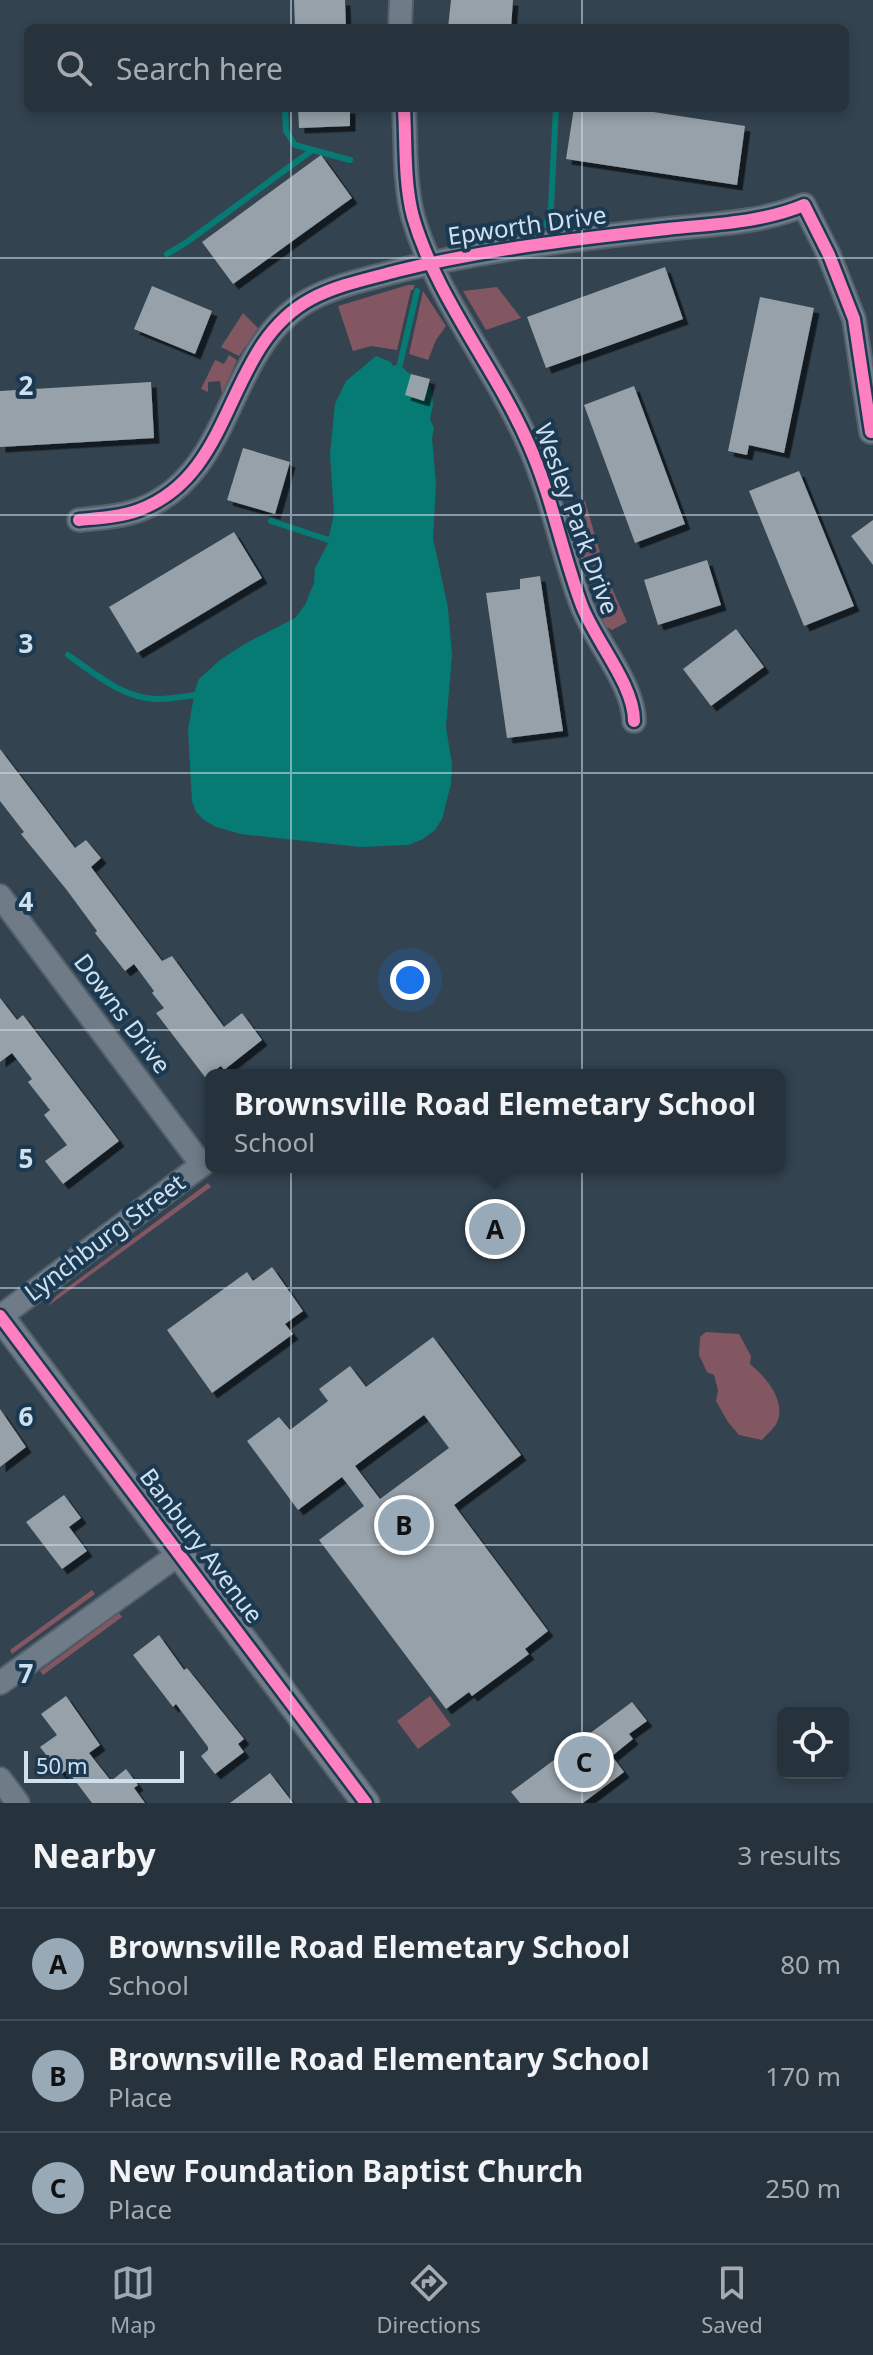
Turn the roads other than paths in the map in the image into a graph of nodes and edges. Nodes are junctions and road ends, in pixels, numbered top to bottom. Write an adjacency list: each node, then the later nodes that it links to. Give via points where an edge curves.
1 (401, 0): 2 (street)
2 (400, 24)
3 (404, 112): 4 (street, Wesley Park Drive, via 413,217)
4 (431, 263): 5 (street, Epworth Drive, via 750,220 804,205 854,319); 6 (street, Epworth Drive, via 334,289 293,311 255,354 220,431 183,482 140,510); 7 (street, Wesley Park Drive, via 528,443 583,607 629,694)
5 (871, 432)
6 (79, 520)
7 (634, 721)
8 (0, 896): 9 (street, Downs Drive)
9 (205, 1160)
10 (205, 1162): 11 (street, Lynchburg Street)
11 (0, 1317): 12 (street, Banbury Avenue)
12 (179, 1554): 13 (street); 16 (street, Banbury Avenue)
13 (0, 1683)
14 (0, 1779): 15 (street)
15 (18, 1803)
16 (366, 1803)

